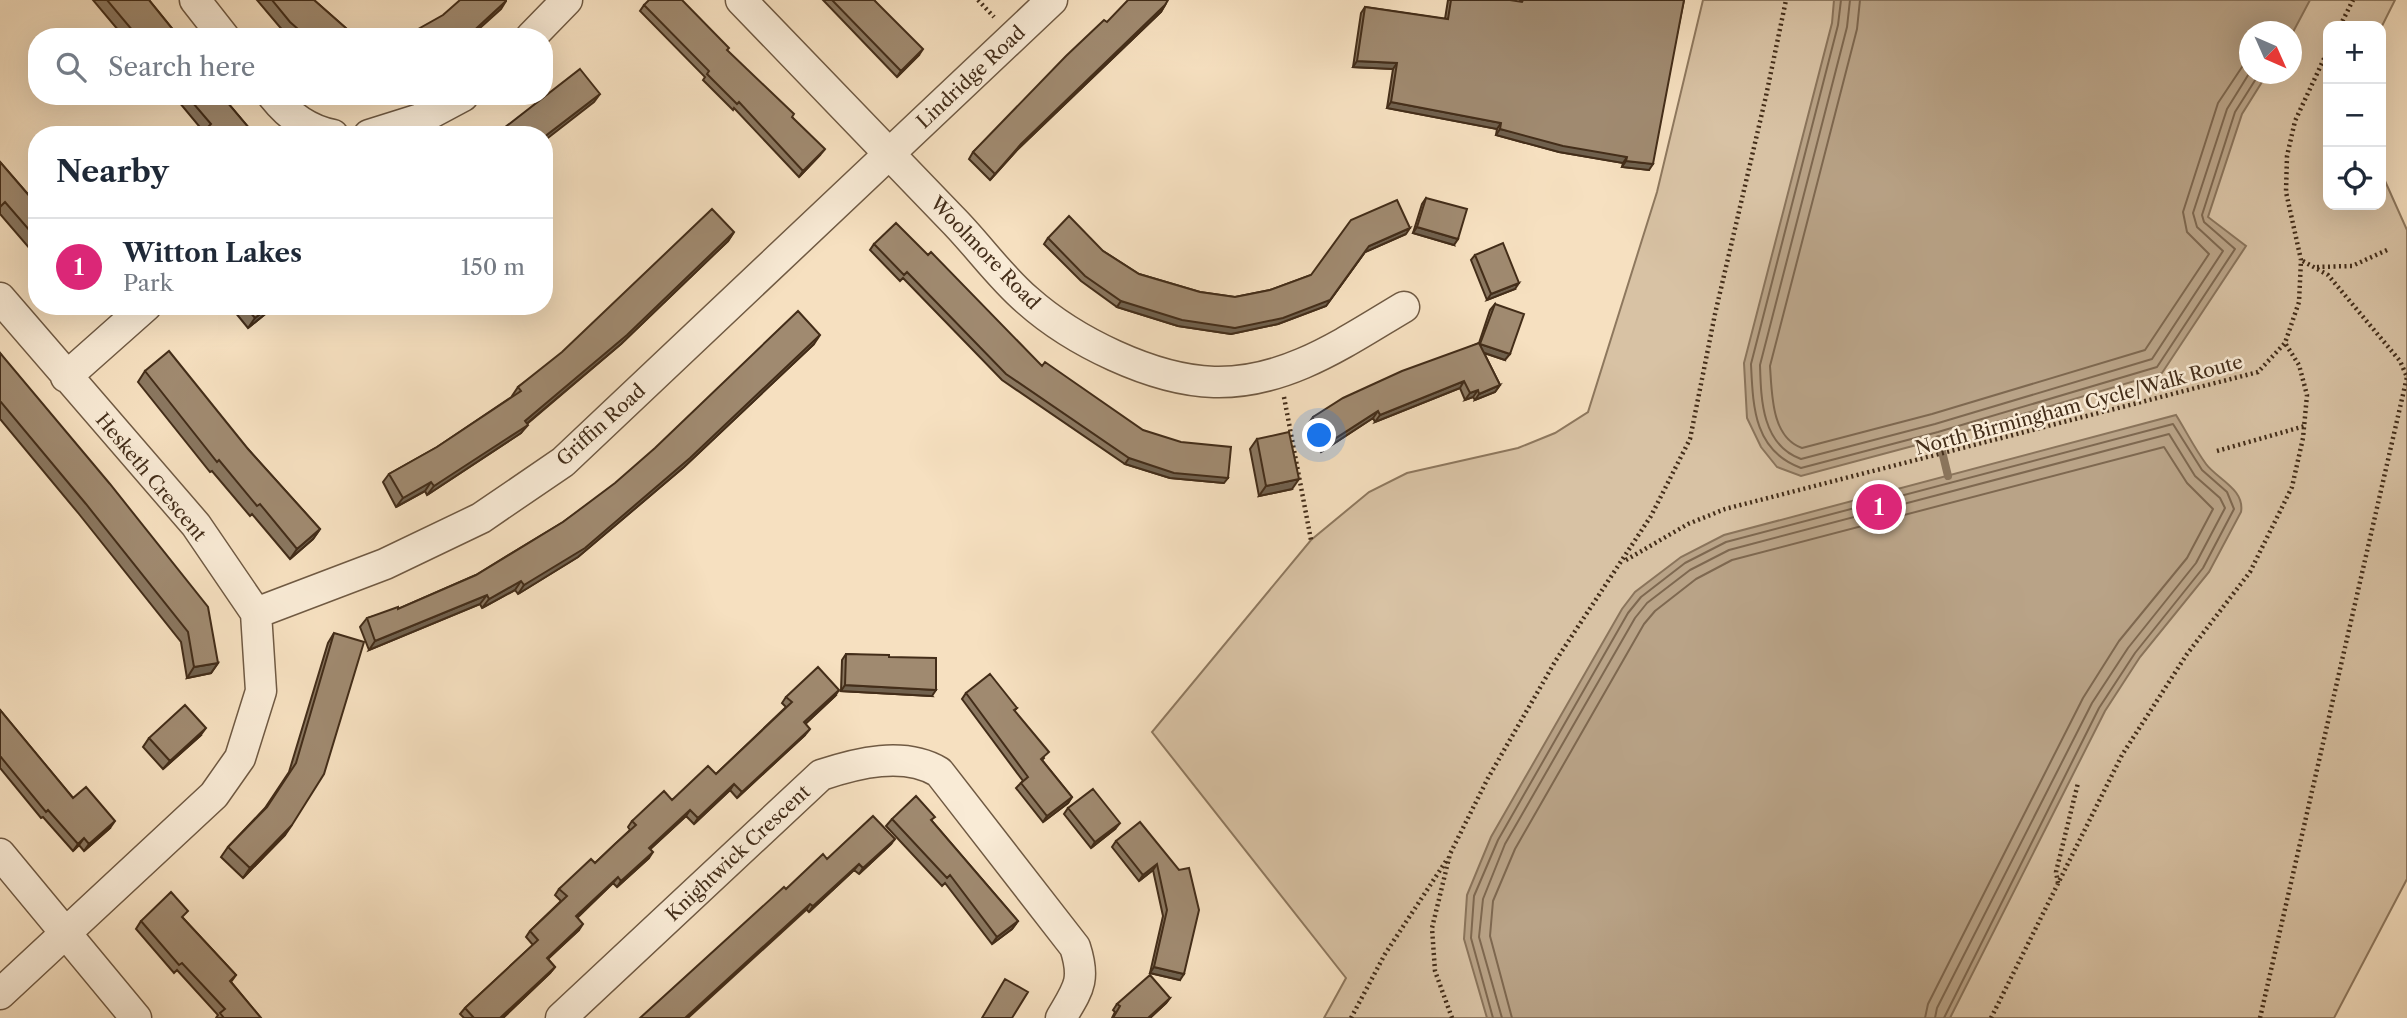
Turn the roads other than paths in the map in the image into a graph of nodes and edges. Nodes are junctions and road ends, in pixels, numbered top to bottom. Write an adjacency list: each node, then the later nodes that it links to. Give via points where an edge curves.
1 (195, 0): 5 (street)
2 (567, 0): 6 (street)
3 (741, 0): 11 (street, Woolmore Road)
4 (1052, 0): 11 (street, Lindridge Road)
5 (217, 28)
6 (540, 28)
7 (280, 105): 9 (street)
8 (447, 105): 10 (street)
9 (309, 126)
10 (400, 126)
11 (890, 154): 13 (street, Woolmore Road, via 1026,299 1107,352 1187,379 1215,382 1279,373 1321,357); 16 (street, Griffin Road, via 563,462 481,518 385,564)
12 (0, 298): 15 (street, Hesketh Crescent)
13 (1404, 307)
14 (136, 315): 15 (street)
15 (65, 377): 16 (street, Hesketh Crescent, via 196,525)
16 (256, 613): 18 (street, via 261,691 240,758 214,795)
17 (0, 854): 18 (street)
18 (64, 933): 19 (street); 20 (street)
19 (0, 994)
20 (136, 1018)
21 (561, 1018): 22 (street, Knightwick Crescent, via 821,775 860,762 912,763 939,772 1075,947 1082,968 1080,987)
22 (1061, 1018)

